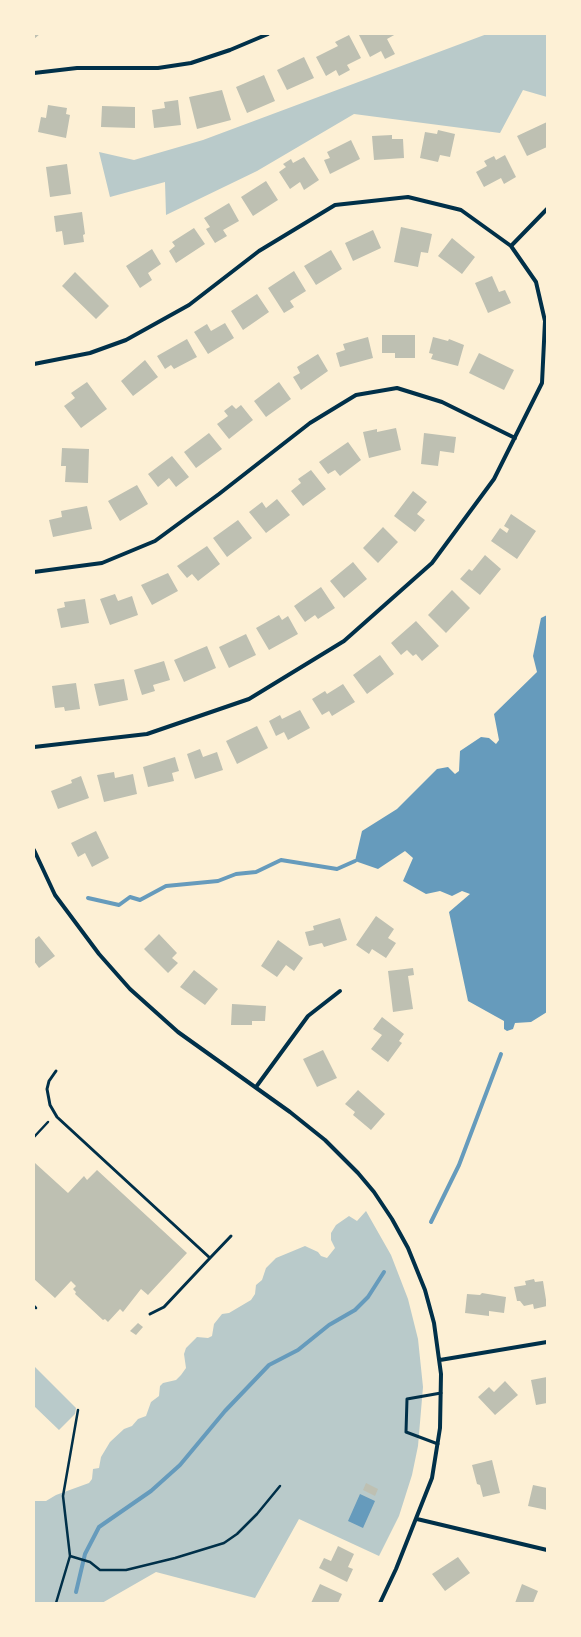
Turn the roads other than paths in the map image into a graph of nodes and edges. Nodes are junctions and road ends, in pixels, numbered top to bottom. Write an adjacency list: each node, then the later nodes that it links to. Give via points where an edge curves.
1 (268, 34): 2 (street, via 192,63 150,69 76,68)
2 (34, 73)
3 (547, 209): 4 (street)
4 (511, 246): 5 (street, via 461,210 408,197 335,205 259,251 189,305 126,340 90,353); 6 (street, via 536,282 545,320 542,383)
5 (34, 364)
6 (514, 438): 7 (street, via 442,402 398,388 356,395 310,423 155,541 102,563); 8 (street, via 494,479 432,563 344,641 249,699 147,734)
7 (34, 572)
8 (34, 747)
9 (34, 850): 12 (street, via 54,895 99,954 130,989 178,1032)
10 (340, 991): 12 (street, via 308,1016)
11 (56, 1071): 14 (lane, via 47,1089 50,1105 57,1116)
12 (256, 1087): 17 (street, via 325,1140 358,1173 392,1219 408,1248 425,1290)
13 (231, 1236): 14 (lane)
14 (210, 1258): 15 (lane, via 164,1307)
15 (150, 1314)
16 (547, 1342): 17 (street)
17 (440, 1360): 18 (street)
18 (441, 1394): 19 (street); 19 (lane, via 407,1399 406,1432)
19 (438, 1444): 20 (street, via 432,1478)
20 (417, 1519): 21 (street); 22 (street)
21 (547, 1550)
22 (380, 1603)

